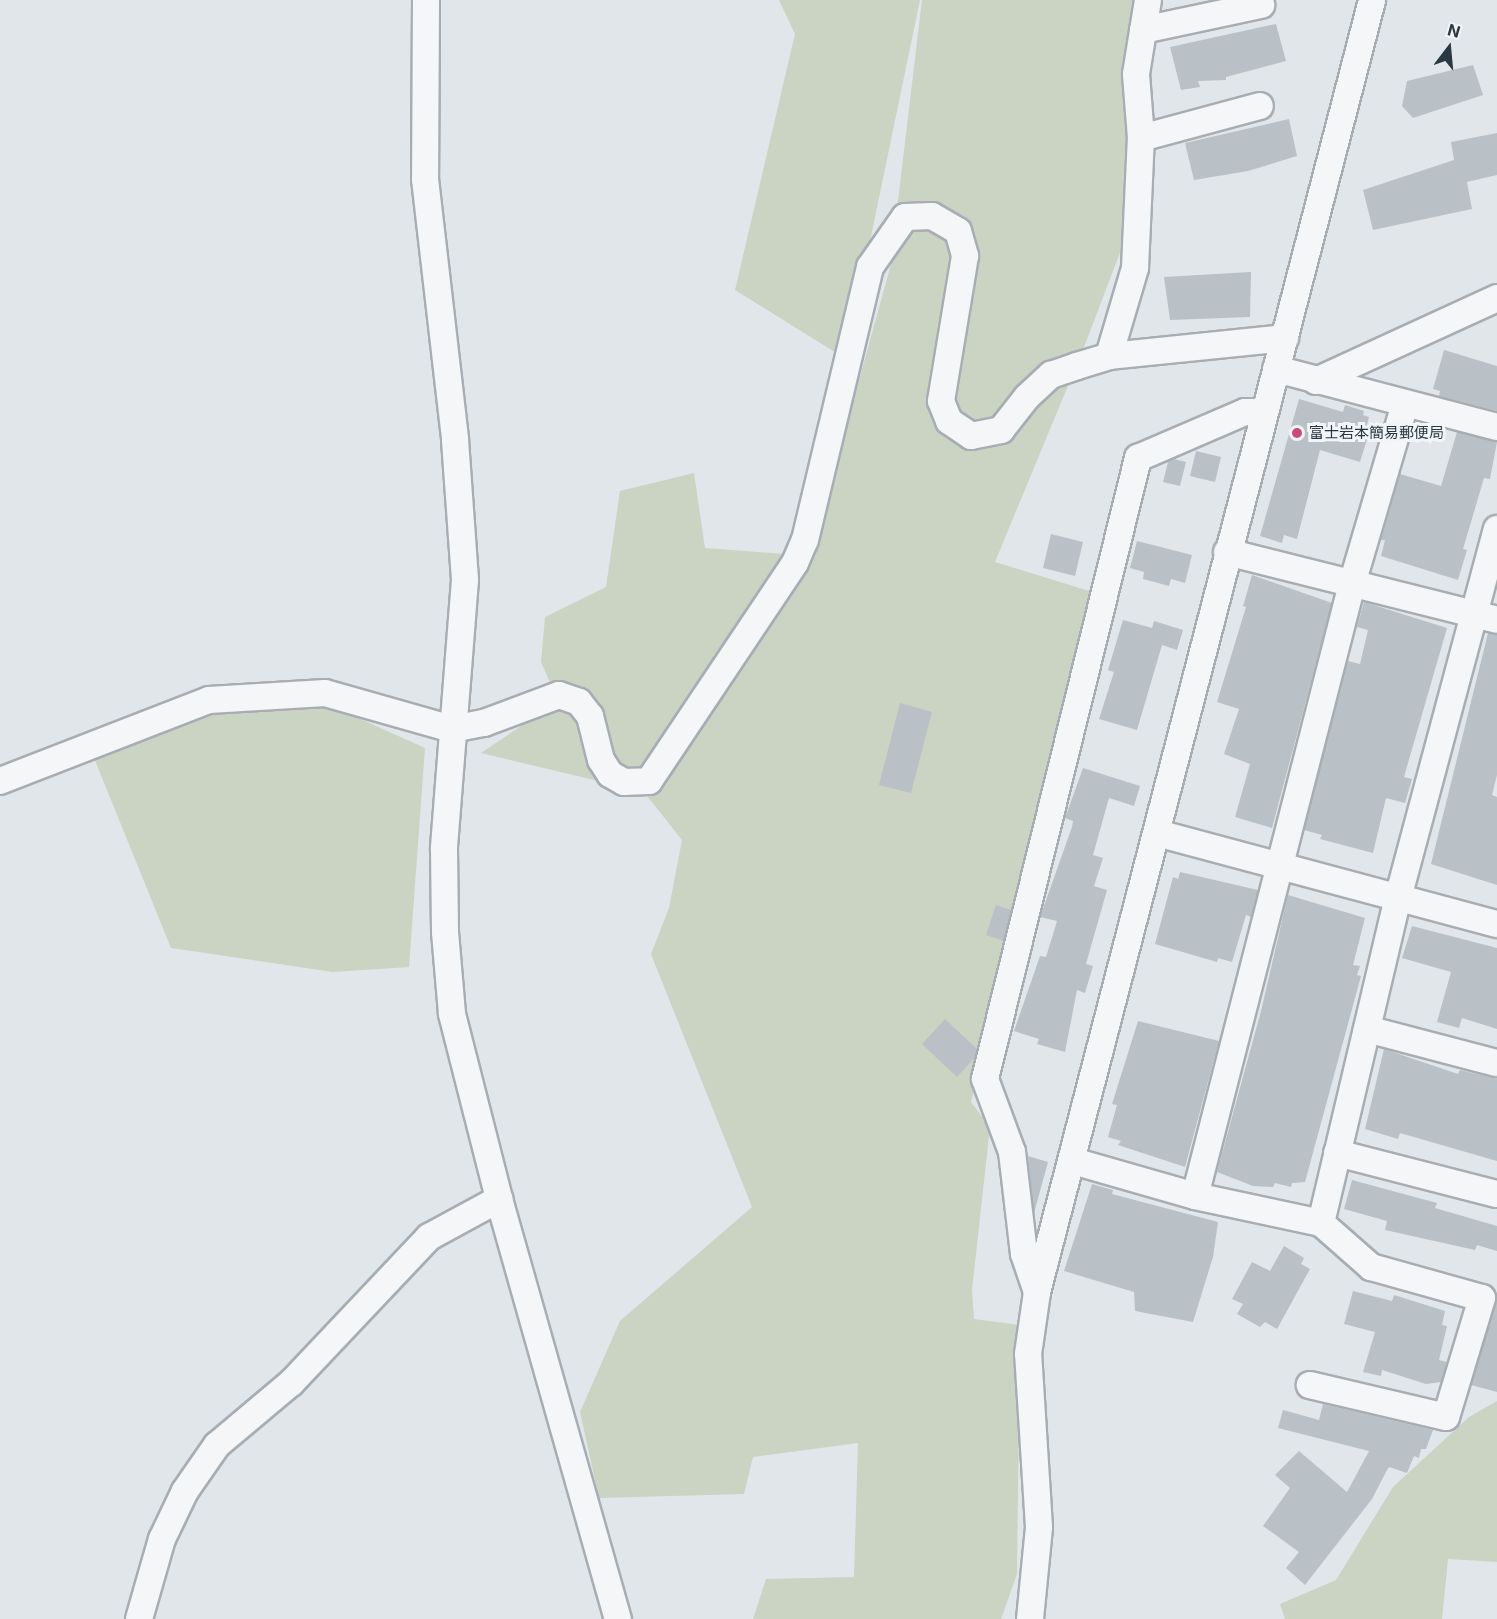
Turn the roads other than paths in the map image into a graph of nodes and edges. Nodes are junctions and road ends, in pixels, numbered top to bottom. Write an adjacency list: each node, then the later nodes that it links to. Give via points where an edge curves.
1 (426, 0): 20 (street, via 425,179 455,440 465,579)
2 (1148, 0): 5 (street)
3 (1372, 0): 9 (street)
4 (1261, 5): 5 (street)
5 (1143, 30): 7 (street, via 1136,74)
6 (1260, 106): 7 (street)
7 (1141, 138): 10 (street, via 1135,268)
8 (1497, 298): 12 (street)
9 (1285, 338): 10 (street); 11 (street)
10 (1110, 356): 20 (street, via 1051,375 1001,430 971,436 949,421 941,401 965,255 958,231 932,216 905,217 870,267 805,540 795,563 649,781 624,782 610,774 601,760 590,716 579,702 560,695 484,723)
11 (1276, 369): 12 (street); 14 (street)
12 (1316, 381): 13 (street)
13 (1405, 404): 15 (street); 18 (street)
14 (1264, 412): 17 (street); 34 (street, via 1245,412 1138,458 985,1079 1012,1152 1024,1254)
15 (1497, 427)
16 (1497, 529): 19 (street)
17 (1227, 552): 18 (street); 22 (street)
18 (1352, 584): 19 (street); 23 (street)
19 (1486, 617): 24 (street)
20 (452, 729): 21 (street, via 326,693 209,699); 32 (street, via 444,849 445,932 452,1014)
21 (0, 781)
22 (1157, 833): 23 (street); 29 (street)
23 (1280, 864): 24 (street); 31 (street)
24 (1398, 897): 25 (street); 26 (street)
25 (1497, 924)
26 (1368, 1029): 27 (street); 28 (street)
27 (1497, 1063)
28 (1337, 1153): 30 (street); 33 (street)
29 (1073, 1161): 31 (street); 34 (street)
30 (1497, 1194)
31 (1194, 1196): 33 (street)
32 (499, 1199): 36 (street, via 429,1237 291,1383 217,1445 185,1491 162,1539); 37 (street)
33 (1321, 1223): 35 (street, via 1371,1267 1482,1298 1446,1417)
34 (1037, 1292): 38 (street, via 1028,1354 1039,1527)
35 (1310, 1385)
36 (139, 1619)
37 (618, 1619)
38 (1030, 1619)

